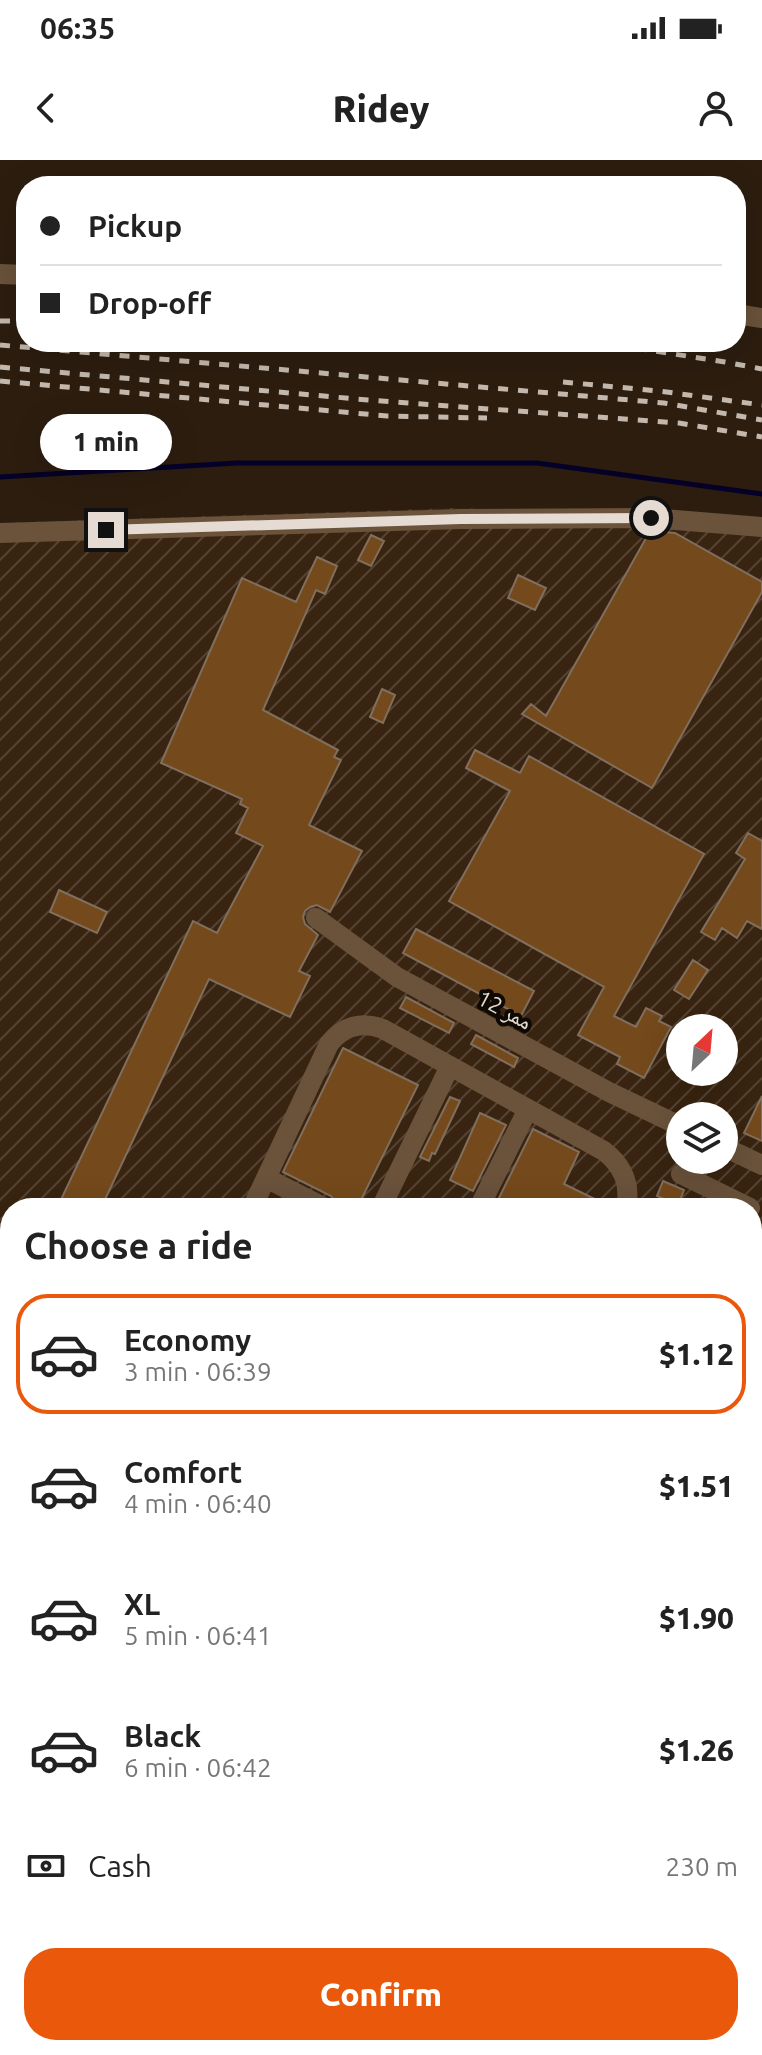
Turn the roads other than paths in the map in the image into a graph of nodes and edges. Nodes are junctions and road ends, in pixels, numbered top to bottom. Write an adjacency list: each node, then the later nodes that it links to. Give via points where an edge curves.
1 (762, 527): 2 (lane, via 651,518 461,519)
2 (0, 533)
3 (316, 918): 6 (lane, ممر 12, via 397,977)
4 (450, 1066): 5 (lane); 10 (lane, via 375,1026 342,1031 329,1044); 13 (lane)
5 (528, 1109): 14 (lane); 15 (lane, via 612,1157 624,1173)
6 (666, 1119)
7 (738, 1154): 8 (lane)
8 (762, 1165)
9 (681, 1174): 16 (lane)
10 (266, 1178): 11 (lane); 12 (lane)
11 (257, 1198)
12 (305, 1198)
13 (386, 1198)
14 (484, 1198)
15 (626, 1198)
16 (730, 1198)

